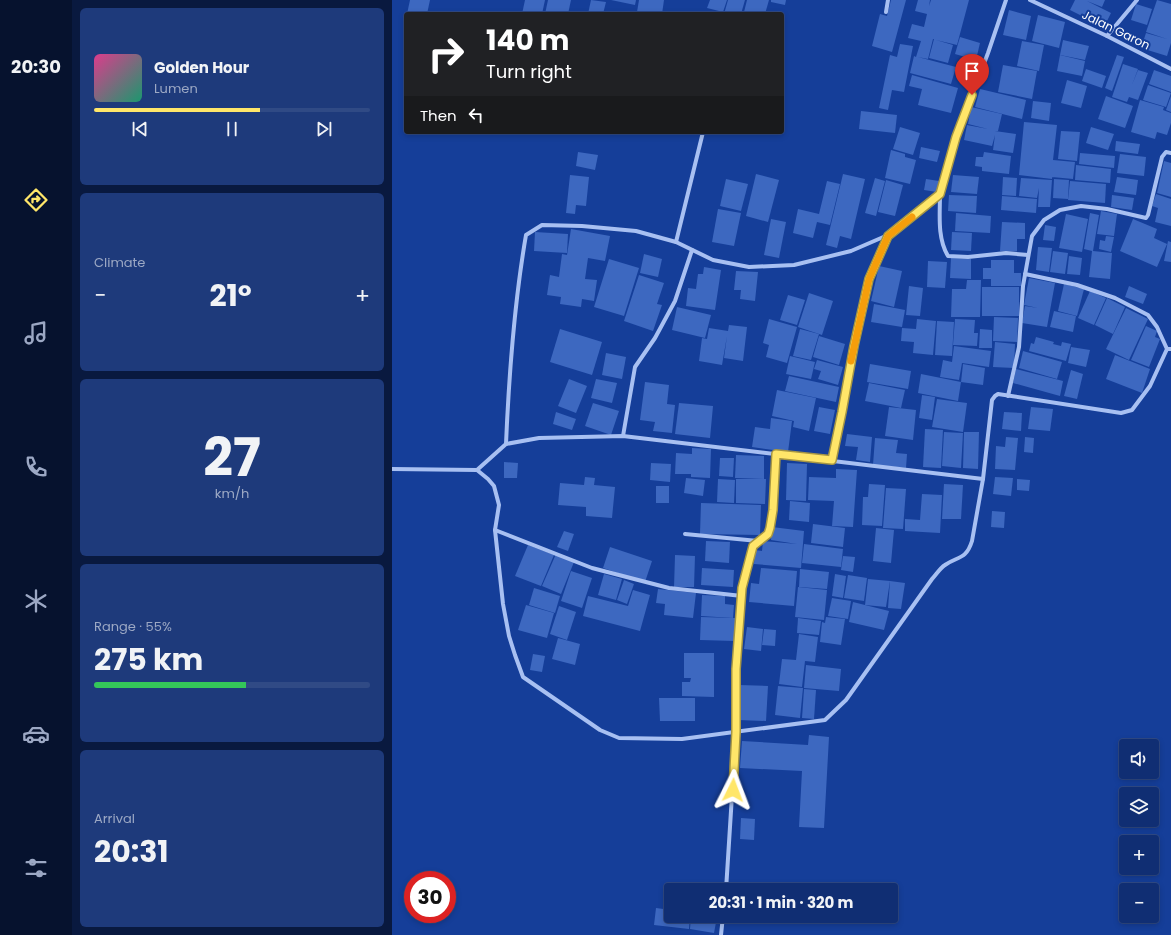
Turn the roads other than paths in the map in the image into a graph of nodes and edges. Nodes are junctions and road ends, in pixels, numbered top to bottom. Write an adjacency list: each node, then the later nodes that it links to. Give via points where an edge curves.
1 (888, 0): 5 (street)
2 (1006, 0): 10 (street, via 956,137)
3 (1030, 0): 6 (street, Jalan Garon)
4 (1137, 0): 6 (street)
5 (886, 12)
6 (1107, 36): 7 (street, Jalan Garon)
7 (1171, 69)
8 (703, 134): 12 (street)
9 (1171, 153): 14 (street, via 1166,152 1162,157 1146,218 1081,206 1060,210 1044,220 1032,236)
10 (940, 194): 11 (street); 14 (street, via 940,236 948,256 968,257 1006,253)
11 (888, 236): 13 (street, via 851,251 794,265 749,267 713,260); 21 (street, via 869,279)
12 (676, 242): 13 (street); 19 (street, via 636,231 582,226 542,225 526,235 510,359)
13 (692, 250): 18 (street, via 675,301 655,338 635,367)
14 (1028, 255): 15 (street)
15 (1025, 274): 16 (street, via 1077,285 1115,298 1148,315); 17 (street, via 1019,347)
16 (1169, 349): 17 (street, via 1150,386 1132,410 1121,413)
17 (1008, 396): 24 (street, via 998,394 992,400)
18 (623, 436): 19 (street, via 538,438); 20 (street)
19 (506, 444): 23 (street)
20 (776, 454): 21 (street); 27 (street, via 770,528 768,534)
21 (832, 460): 24 (street)
22 (392, 469): 23 (street)
23 (477, 470): 25 (street, via 494,486 497,494 499,505)
24 (982, 479): 29 (street, via 970,549 962,558 944,565 932,579 846,700 825,720)
25 (495, 530): 28 (street, via 592,568 669,588); 29 (street, via 504,610 514,655 523,677 600,730 619,738 682,739)
26 (685, 534): 27 (street)
27 (758, 541): 28 (street, via 750,550)
28 (742, 596): 29 (street, via 736,669)
29 (736, 732): 30 (street)
30 (726, 883)
31 (722, 923): 32 (street)
32 (721, 935)

